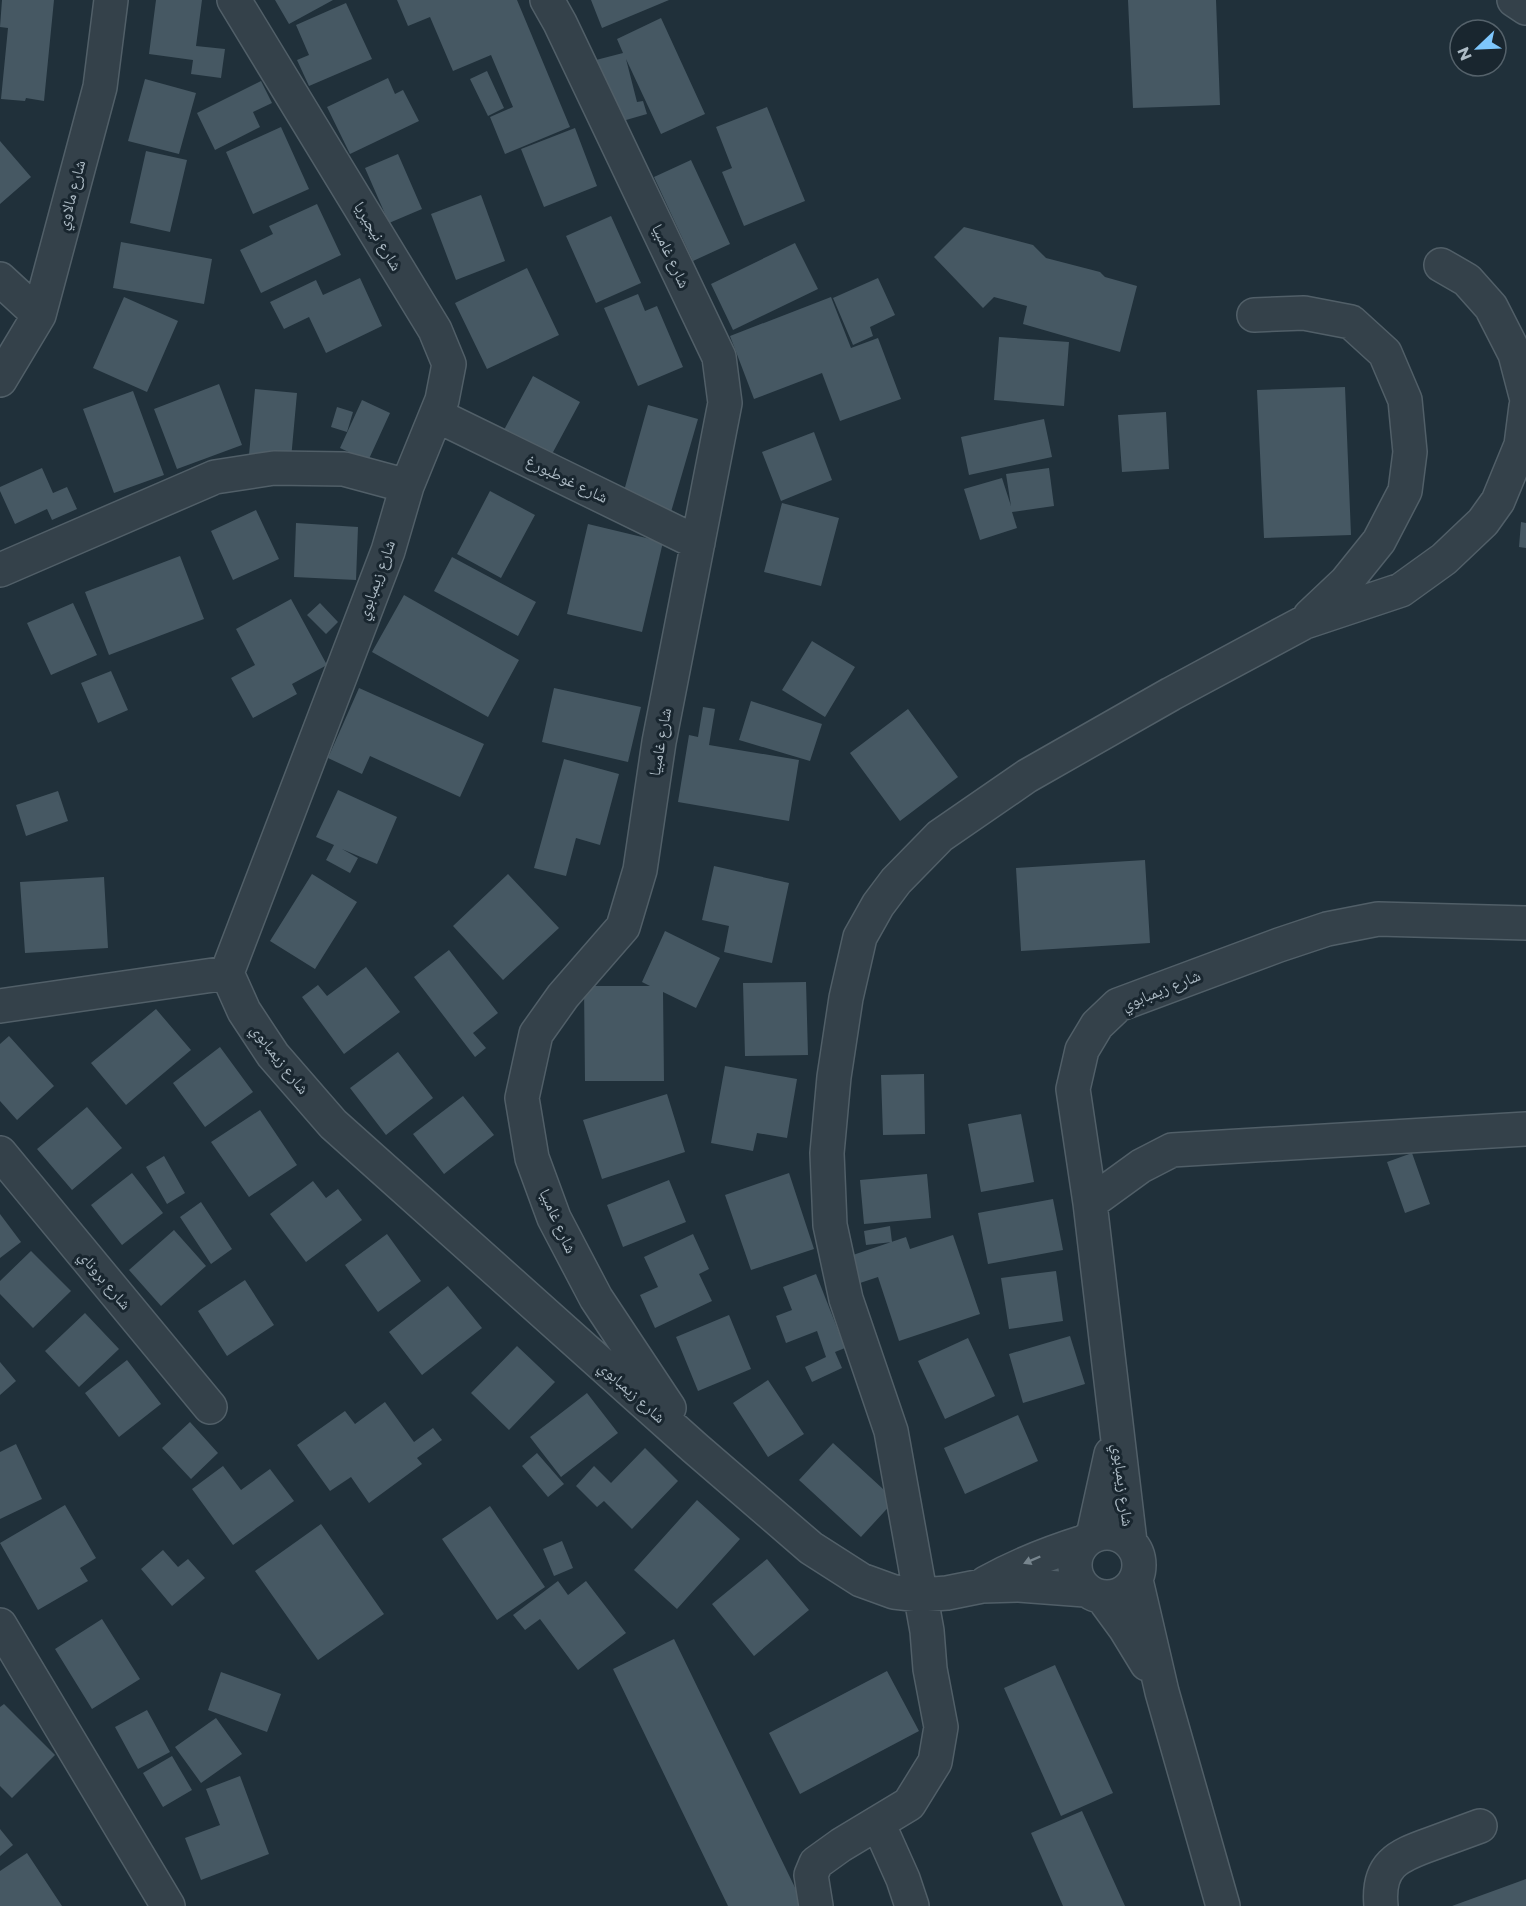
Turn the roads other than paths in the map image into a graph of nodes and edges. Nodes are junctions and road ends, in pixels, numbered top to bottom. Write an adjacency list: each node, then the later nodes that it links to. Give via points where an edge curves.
1 (111, 0): 8 (street, شارع مالاوي, via 100,87)
2 (234, 0): 13 (street, شارع نيجيريا, via 435,330 449,364)
3 (547, 0): 16 (street, شارع غامبيا, via 719,357 725,403)
4 (1514, 0): 5 (street)
5 (1526, 8)
6 (1441, 265): 11 (street, via 1467,280 1491,307 1515,354)
7 (0, 279): 8 (street)
8 (39, 315): 10 (street, شارع مالاوي)
9 (1254, 315): 18 (street, via 1304,314 1350,321 1385,353 1405,400 1410,452 1405,491 1379,541 1346,582)
10 (0, 380)
11 (1526, 396)
12 (1526, 406): 14 (street)
13 (436, 415): 15 (street, شارع نيجيريا); 16 (street, شارع غوطبورغ)
14 (1523, 445): 18 (street, via 1498,501 1483,522 1444,559 1401,590)
15 (407, 486): 17 (street, via 344,469 274,468 215,477); 20 (street, شارع زيمبابوي, via 388,551)
16 (698, 543): 27 (street, شارع غامبيا, via 659,742 640,870 623,927 563,996 536,1034 522,1098 531,1158 554,1218 596,1298)
17 (0, 570)
18 (1305, 622): 33 (street, via 1027,776 940,836 896,881 860,937 834,1077 827,1153 830,1225 846,1299 891,1431)
19 (1526, 923): 24 (street, شارع زيمبابوي, via 1378,919 1337,927 1118,1005 1097,1025 1082,1050 1073,1089)
20 (227, 973): 21 (street); 27 (street, شارع زيمبابوي, via 244,1011 273,1055 333,1124)
21 (0, 1006)
22 (1526, 1129): 24 (street, via 1172,1150)
23 (0, 1153): 25 (street, شارع بروناي)
24 (1090, 1203): 26 (street, شارع زيمبابوي)
25 (210, 1407)
26 (1116, 1429): 28 (street, شارع زيمبابوي); 29 (street, شارع زيمبابوي)
27 (695, 1448): 33 (street, شارع زيمبابوي, via 811,1548 861,1580 894,1592)
28 (1089, 1539): 29 (street, via 1108,1533); 31 (street, شارع زيمبابوي, one-way to 31, via 1014,1568); 32 (street, via 1074,1560 1075,1571)
29 (1130, 1542): 30 (street, via 1139,1560)
30 (1136, 1580): 32 (street, via 1119,1595); 35 (street)
31 (982, 1586): 32 (street, شارع زيمبابوي, via 1019,1585); 33 (street, شارع زيمبابوي)
32 (1094, 1594): 35 (street, via 1125,1628)
33 (920, 1595): 36 (street, via 941,1727 934,1762 909,1804)
34 (0, 1626): 38 (street)
35 (1162, 1692): 41 (street)
36 (878, 1822): 39 (street, via 816,1863 811,1875); 40 (street)
37 (1480, 1826): 42 (street, via 1402,1854 1382,1879)
38 (168, 1906)
39 (816, 1906)
40 (912, 1906)
41 (1223, 1906)
42 (1381, 1906)

